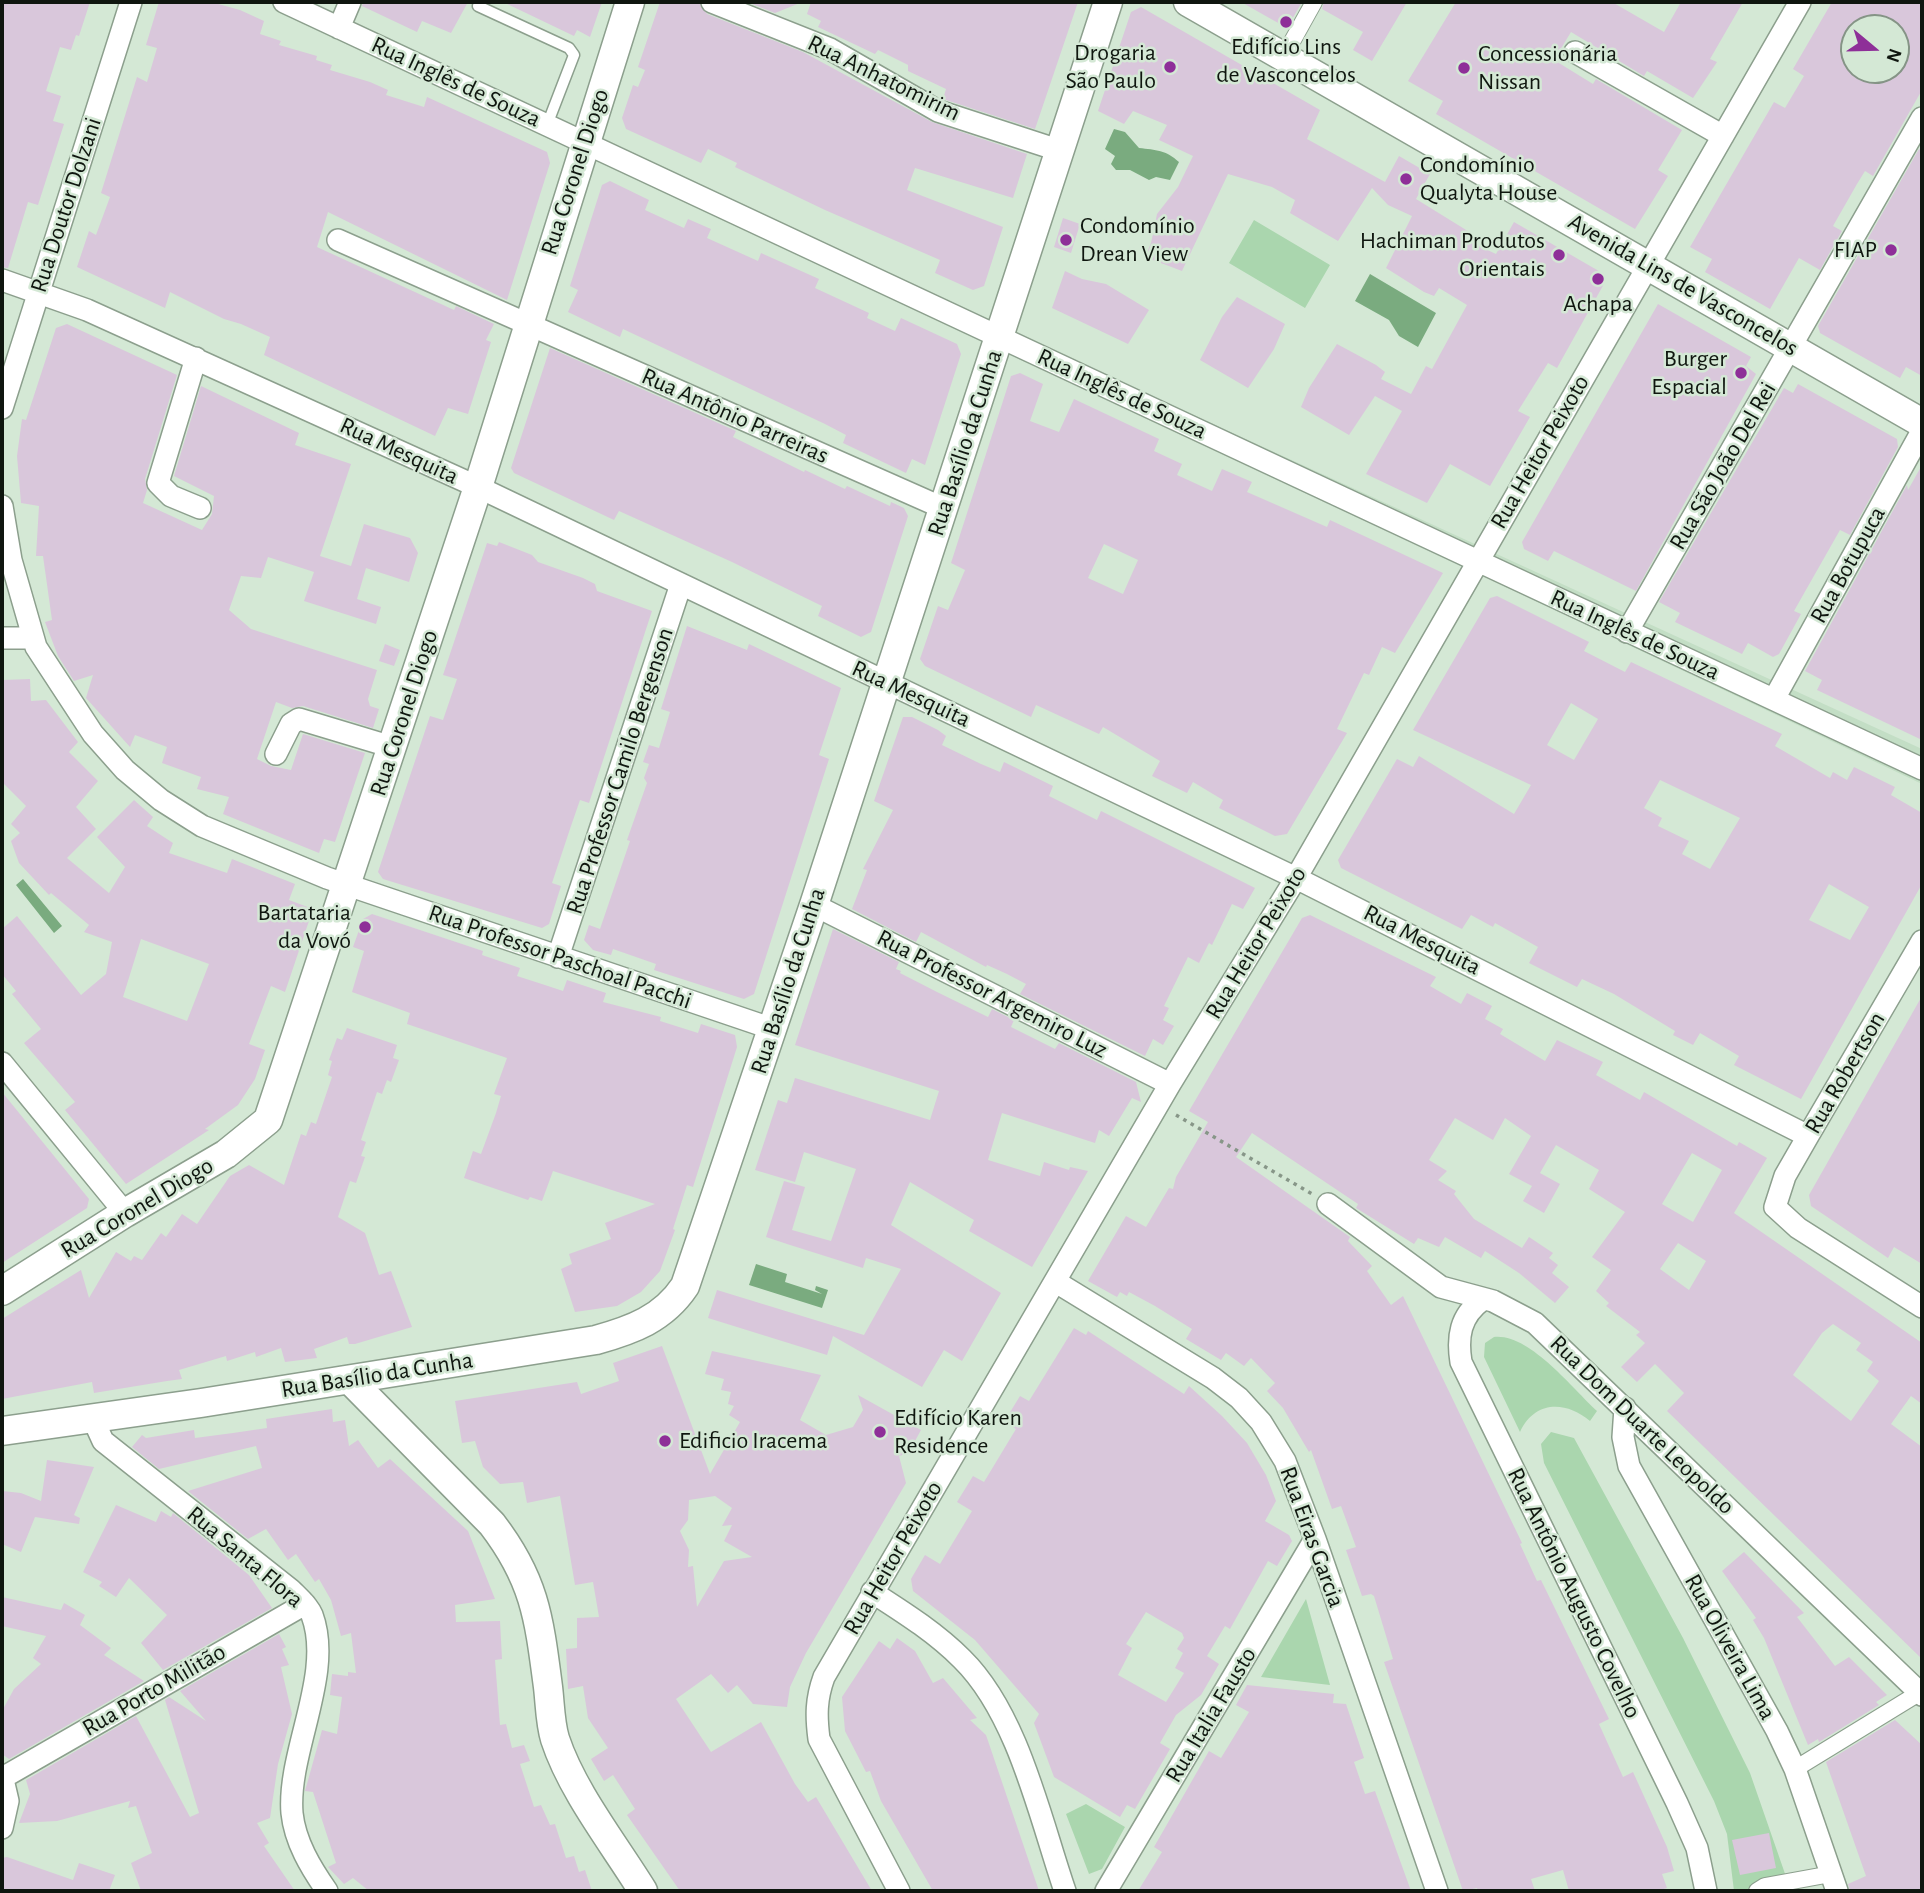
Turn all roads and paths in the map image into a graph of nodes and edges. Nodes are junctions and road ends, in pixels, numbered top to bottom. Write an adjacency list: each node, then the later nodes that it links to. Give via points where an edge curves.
1 (131, 2): 22 (street, Rua Doutor Dolzani)
2 (284, 2): 11 (street, Rua Inglês de Souza)
3 (350, 2): 11 (street)
4 (630, 2): 17 (street, Rua Coronel Diogo)
5 (712, 2): 18 (street, Rua Anhatomirim, via 830,49 938,111)
6 (1108, 2): 18 (street, Rua Basílio da Cunha)
7 (1188, 2): 13 (street, Avenida Lins de Vasconcelos)
8 (1314, 2): 13 (street)
9 (1800, 2): 16 (street, Rua Heitor Peixoto)
10 (478, 6): 15 (lane, via 569,48 573,55)
11 (339, 27): 15 (street, Rua Inglês de Souza)
12 (1575, 52): 16 (street)
13 (1284, 56): 20 (street, Avenida Lins de Vasconcelos)
14 (1922, 118): 25 (street, Rua São João Del Rei)
15 (547, 125): 17 (street, Rua Inglês de Souza)
16 (1723, 136): 20 (street, Rua Heitor Peixoto)
17 (584, 142): 23 (street, Rua Coronel Diogo); 24 (street, Rua Inglês de Souza)
18 (1058, 150): 24 (street, Rua Basílio da Cunha)
19 (338, 240): 23 (street, Rua Antônio Parreiras)
20 (1649, 266): 25 (street, Avenida Lins de Vasconcelos); 34 (street, Rua Heitor Peixoto)
21 (2, 279): 22 (street, Rua Mesquita)
22 (38, 293): 26 (street, Rua Mesquita); 27 (street, Rua Doutor Dolzani)
23 (527, 325): 30 (street, Rua Coronel Diogo); 33 (street, Rua Antônio Parreiras)
24 (1000, 336): 33 (street, Rua Basílio da Cunha); 34 (street, Rua Inglês de Souza)
25 (1791, 348): 28 (street, Avenida Lins de Vasconcelos); 36 (street, Rua São João Del Rei)
26 (195, 358): 30 (street, Rua Mesquita); 32 (street, via 158,483 171,496)
27 (2, 408)
28 (1922, 423)
29 (1922, 431): 40 (street, Rua Botupuca)
30 (478, 487): 35 (street, Rua Mesquita); 41 (street, Rua Coronel Diogo)
31 (2, 506): 38 (street, Rua Professor Paschoal Pacchi)
32 (200, 508)
33 (943, 508): 39 (street, Rua Basílio da Cunha)
34 (1477, 561): 36 (street, Rua Inglês de Souza); 44 (street, Rua Heitor Peixoto)
35 (681, 584): 39 (street, Rua Mesquita); 48 (street, Rua Professor Camilo Bergenson)
36 (1627, 632): 40 (street, Rua Inglês de Souza)
37 (2, 638): 38 (street)
38 (32, 638): 45 (street, Rua Professor Paschoal Pacchi, via 93,734 161,800 202,826)
39 (886, 682): 44 (street, Rua Mesquita); 46 (street, Rua Basílio da Cunha)
40 (1774, 699): 43 (street, Rua Inglês de Souza)
41 (392, 747): 42 (street, via 299,719 291,724); 45 (street, Rua Coronel Diogo)
42 (276, 754)
43 (1922, 769)
44 (1296, 878): 51 (street, Rua Heitor Peixoto); 53 (street, Rua Mesquita)
45 (347, 886): 48 (street, Rua Professor Paschoal Pacchi); 55 (street, Rua Coronel Diogo, via 268,1120 226,1154)
46 (814, 905): 49 (street, Rua Basílio da Cunha); 51 (street, Rua Professor Argemiro Luz)
47 (1922, 942): 53 (street, Rua Robertson)
48 (558, 957): 49 (street, Rua Professor Paschoal Pacchi)
49 (773, 1029): 60 (street, Rua Basílio da Cunha, via 685,1286 660,1314 634,1330 596,1340)
50 (2, 1063): 55 (street)
51 (1170, 1083): 52 (street, Rua Heitor Peixoto)
52 (1158, 1104): 54 (path); 56 (street, Rua Heitor Peixoto)
53 (1808, 1136): 59 (street, Rua Robertson, via 1785,1176 1775,1207 1782,1217)
54 (1328, 1204): 58 (street, Rua Dom Duarte Leopoldo, via 1434,1282)
55 (125, 1213): 57 (street, Rua Coronel Diogo)
56 (1056, 1282): 64 (street, Rua Eiras Garcia, via 1239,1398 1261,1422 1285,1461); 65 (street, Rua Heitor Peixoto)
57 (2, 1291)
58 (1482, 1300): 61 (street, Rua Dom Duarte Leopoldo, via 1506,1306 1535,1323); 78 (street, Rua Antônio Augusto Covelho, via 1464,1319 1458,1347 1461,1362 1678,1803 1697,1848)
59 (1922, 1307)
60 (350, 1380): 62 (street, Rua Basílio da Cunha); 73 (street, via 512,1550 530,1585 538,1616 554,1737)
61 (1625, 1408): 67 (street, Rua Dom Duarte Leopoldo); 68 (street, Rua Oliveira Lima, via 1623,1437 1629,1465 1756,1688)
62 (93, 1419): 63 (street, Rua Basílio da Cunha); 66 (street, Rua Santa Flora, via 103,1441)
63 (2, 1431)
64 (1315, 1539): 76 (street, Rua Italia Fausto); 77 (street, Rua Eiras Garcia)
65 (872, 1592): 74 (street, Rua Heitor Peixoto, via 824,1677 816,1715 819,1739); 75 (street, via 928,1629 963,1660 999,1709)
66 (305, 1604): 69 (street, Rua Porto Militão); 72 (street, Rua Santa Flora, via 316,1636 315,1681 292,1812 309,1865)
67 (1921, 1694): 68 (street)
68 (1795, 1769): 71 (street, Rua Oliveira Lima)
69 (3, 1776): 70 (street, via 8,1801)
70 (2, 1828)
71 (1834, 1883): 79 (street, via 1765,1886)
72 (327, 1891)
73 (643, 1891)
74 (899, 1891)
75 (1065, 1891)
76 (1106, 1891)
77 (1437, 1891)
78 (1706, 1891)
79 (1757, 1891)

